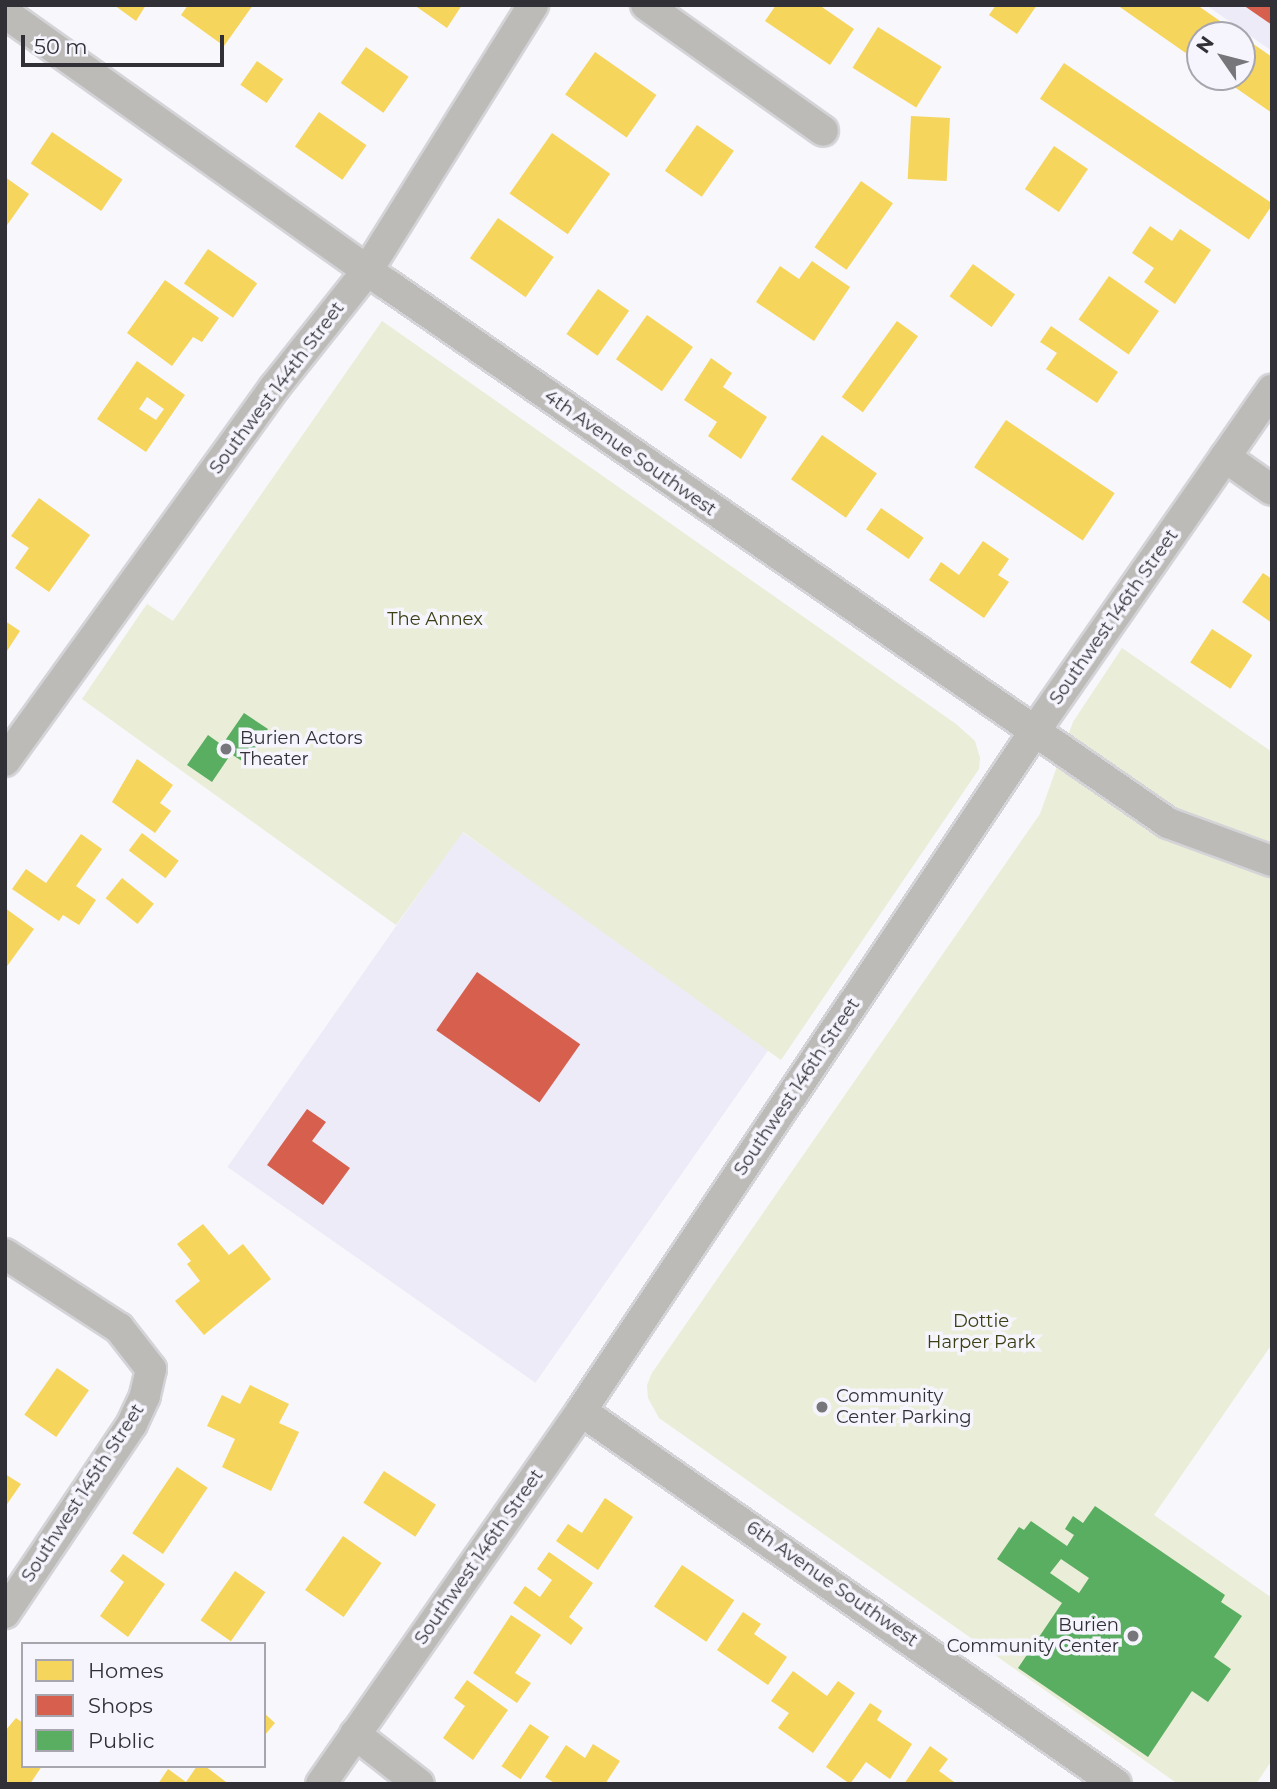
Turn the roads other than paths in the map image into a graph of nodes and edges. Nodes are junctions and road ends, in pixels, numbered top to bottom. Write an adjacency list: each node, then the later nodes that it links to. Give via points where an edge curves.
1 (533, 5): 5 (street, Southwest 144th Street)
2 (646, 5): 4 (street)
3 (5, 13): 5 (street, 4th Avenue Southwest)
4 (823, 131)
5 (367, 271): 9 (street, 4th Avenue Southwest); 10 (street, Southwest 144th Street, via 274,388)
6 (1272, 390): 7 (street, Southwest 146th Street)
7 (1225, 457): 8 (street); 9 (street, Southwest 146th Street)
8 (1272, 490)
9 (1034, 732): 11 (street, 4th Avenue Southwest, via 1168,823); 13 (street, Southwest 146th Street)
10 (5, 761)
11 (1272, 861)
12 (5, 1254): 14 (street, Southwest 145th Street, via 119,1328 151,1369 132,1424)
13 (580, 1411): 15 (street, Southwest 146th Street); 18 (street, 6th Avenue Southwest)
14 (5, 1613)
15 (355, 1734): 16 (street, Southwest 146th Street); 17 (street)
16 (321, 1784)
17 (419, 1784)
18 (1116, 1784)

